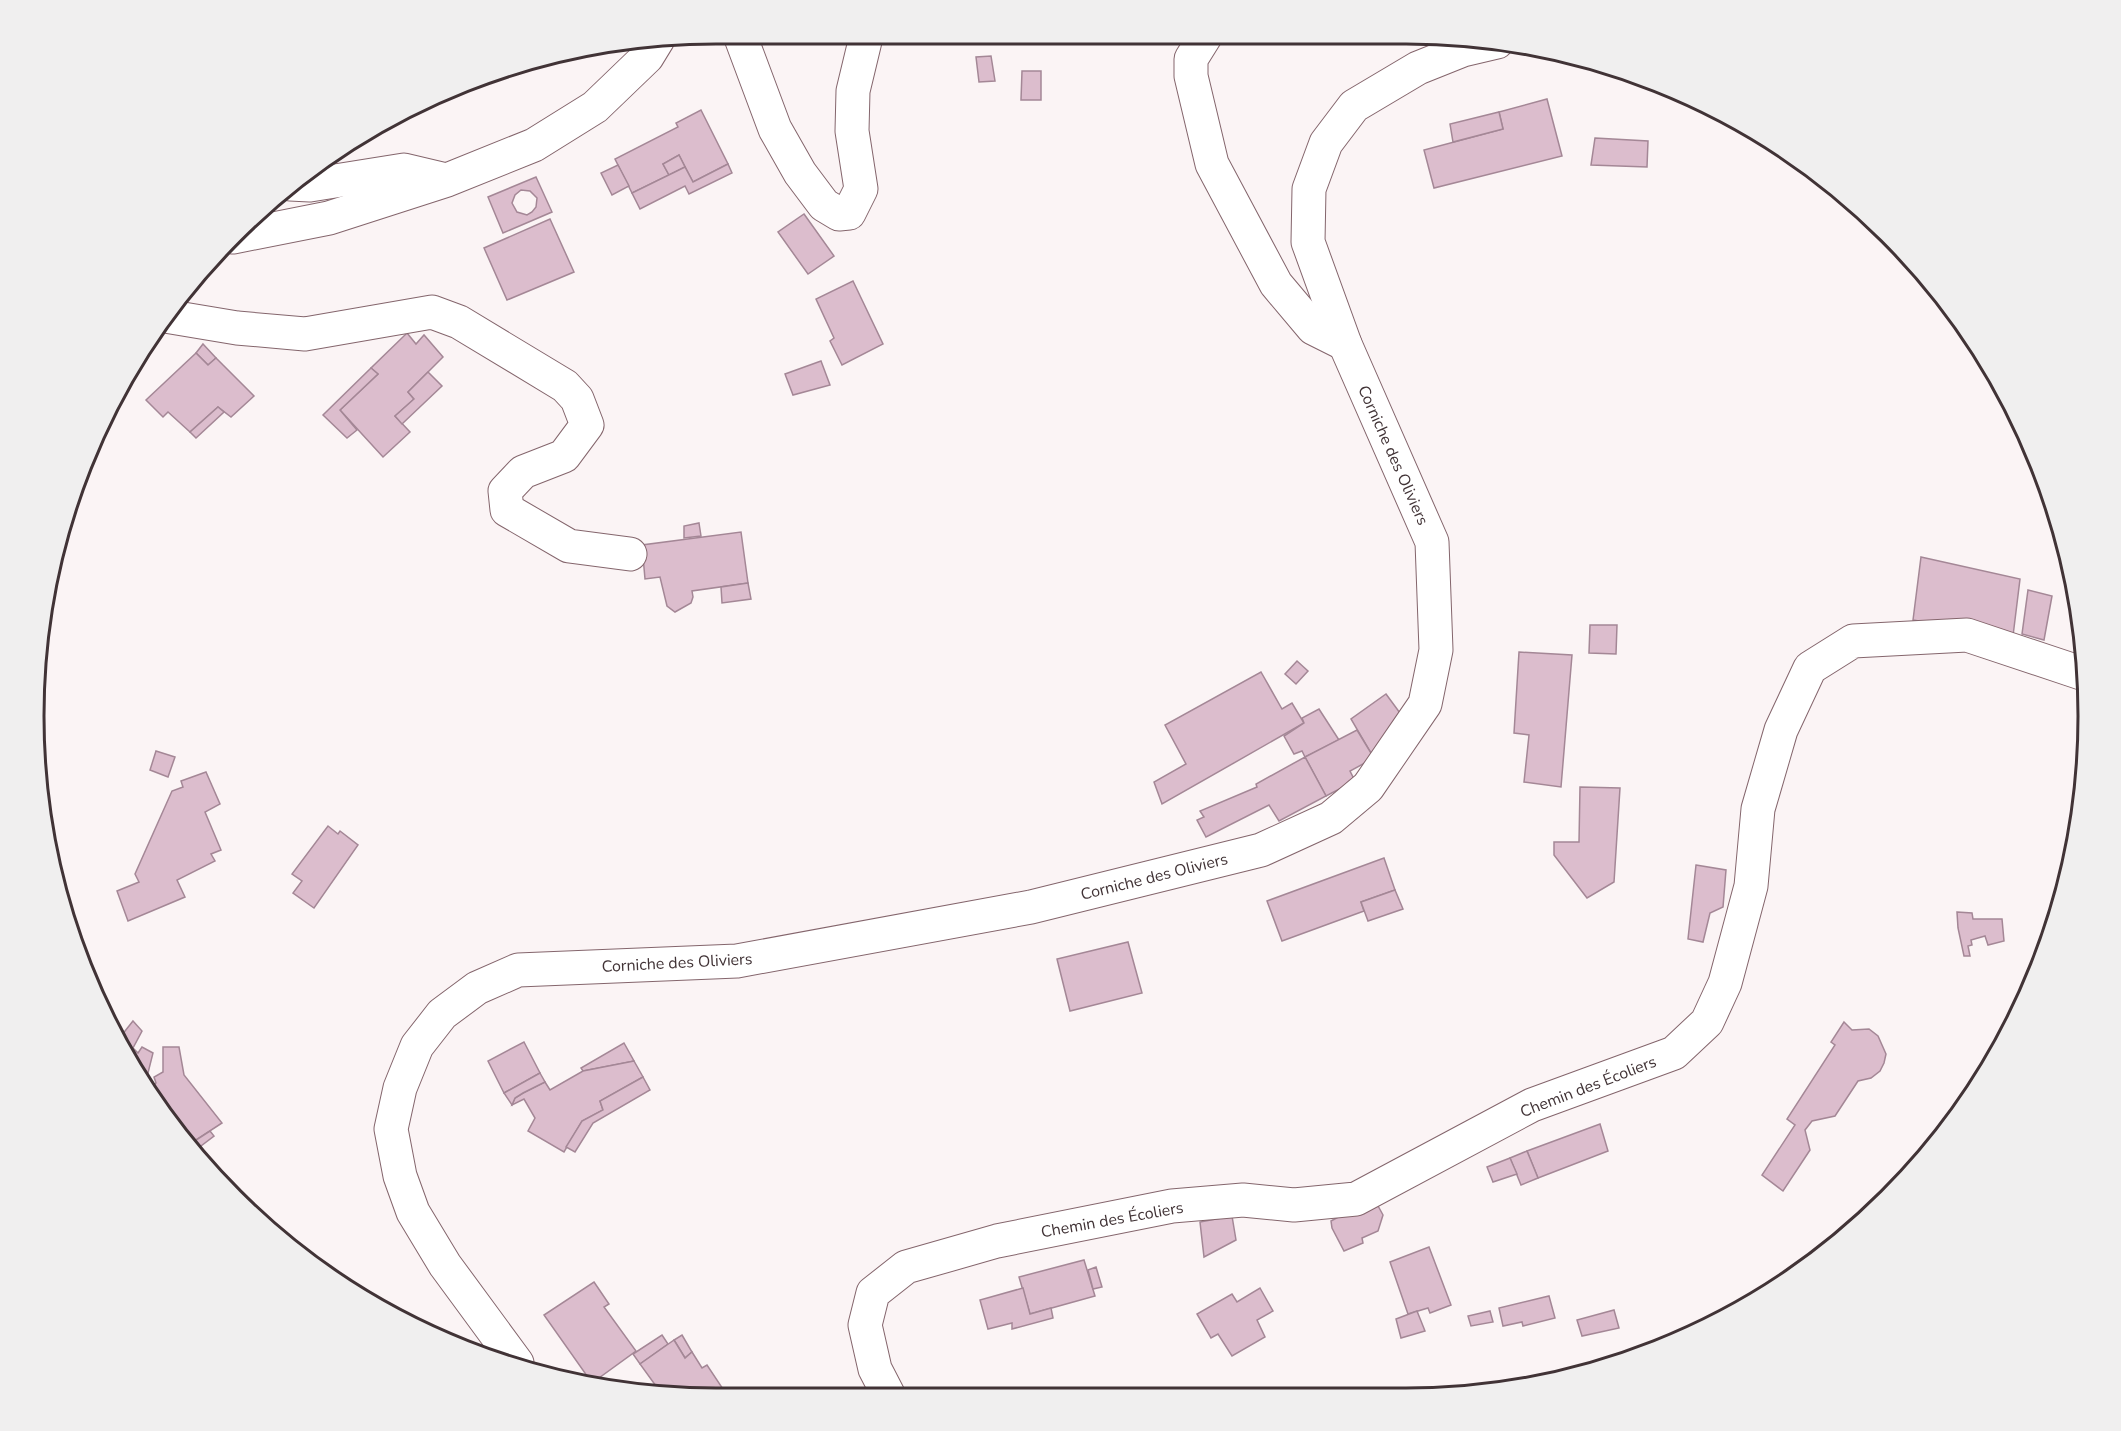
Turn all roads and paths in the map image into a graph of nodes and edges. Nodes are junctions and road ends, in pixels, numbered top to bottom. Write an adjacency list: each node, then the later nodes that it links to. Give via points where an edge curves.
1 (743, 44): 2 (street, via 775,129 824,205 839,214 849,213 861,189 852,131 853,91)
2 (864, 44)
3 (1200, 44): 10 (street, via 1191,59 1191,76 1212,164 1276,284 1313,328)
4 (653, 47): 6 (street, via 595,107 534,145)
5 (1474, 47): 10 (street, Corniche des Oliviers, via 1418,68 1354,106 1326,142 1309,189 1308,242)
6 (447, 180): 7 (street, via 404,170); 8 (street, via 329,218)
7 (303, 185)
8 (246, 234)
9 (174, 318): 11 (street, via 305,334 432,312 459,322 565,386 577,399 587,425 564,456 523,472 505,491 507,510 569,546)
10 (1345, 344): 13 (street, Corniche des Oliviers, via 1432,542 1436,650 1425,704 1368,787 1331,818 1261,850 1032,907 737,961 518,970 477,988 442,1014 417,1046 400,1088 391,1129 400,1176 413,1212 445,1265)
11 (630, 554)
12 (2076, 671): 14 (street, Chemin des Écoliers, via 1967,635 1853,641 1810,668 1781,730 1758,809 1751,886 1725,983 1707,1022 1674,1053 1532,1105 1356,1199 1294,1205 1243,1200 1172,1206 997,1241 906,1267 873,1293 865,1325 875,1369)
13 (512, 1356)
14 (885, 1388)

